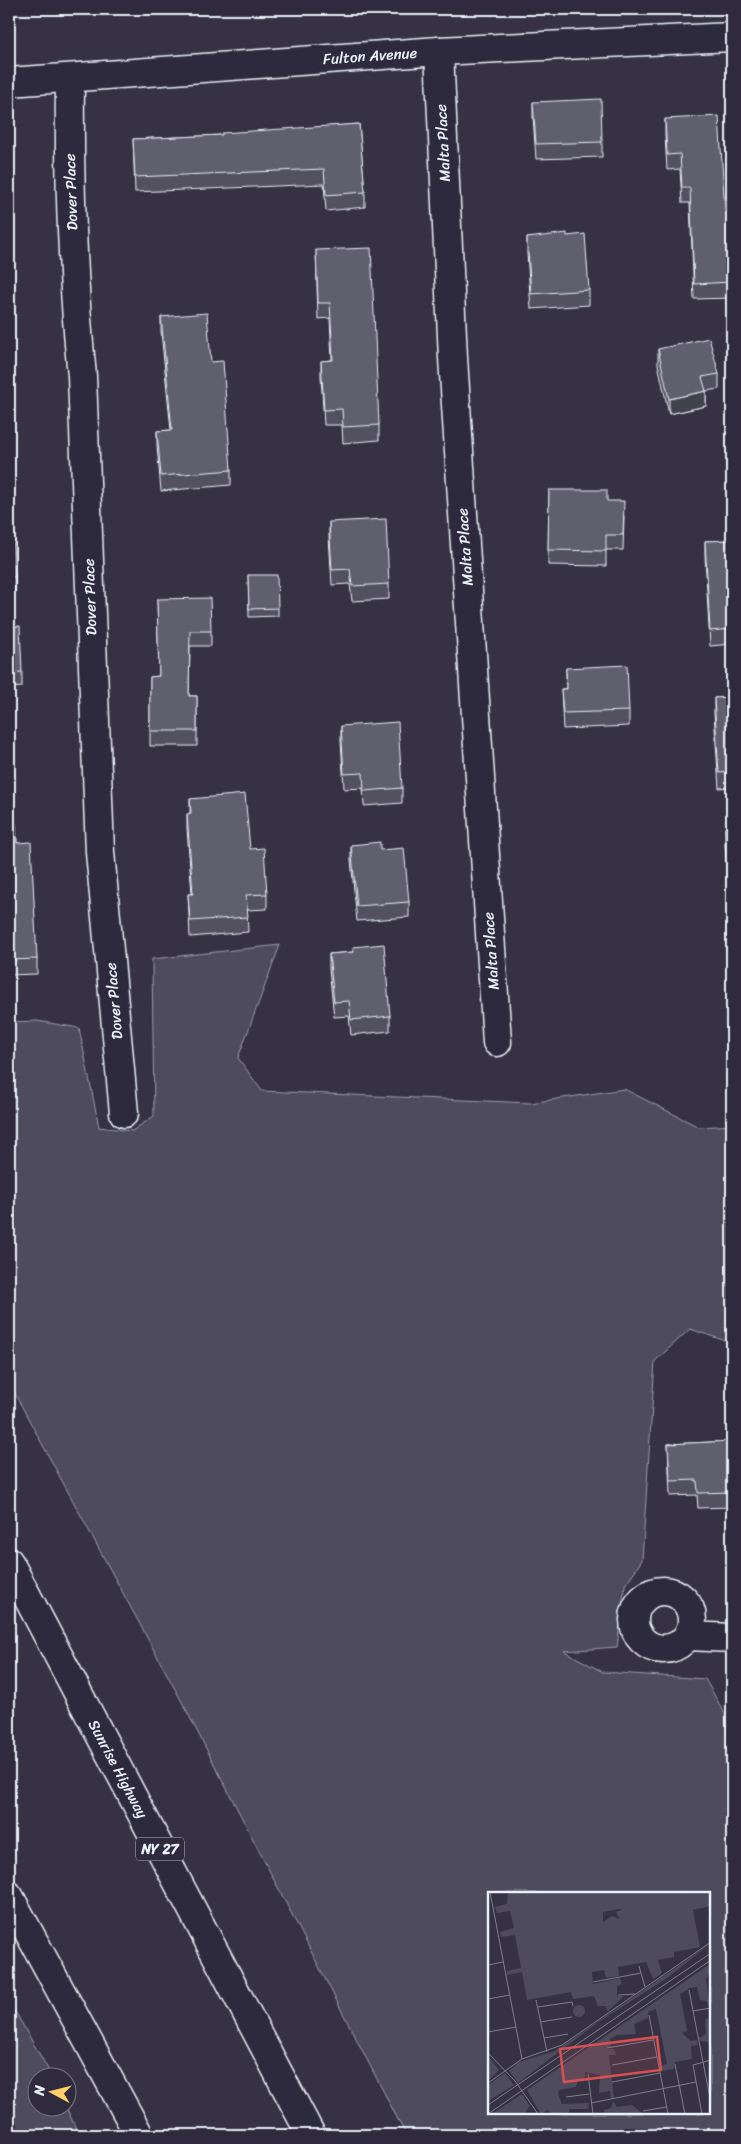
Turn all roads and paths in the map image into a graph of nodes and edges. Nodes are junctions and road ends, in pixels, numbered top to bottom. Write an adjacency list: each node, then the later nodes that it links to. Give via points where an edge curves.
1 (732, 38): 2 (main road, Fulton Avenue)
2 (439, 51): 3 (main road, Fulton Avenue); 5 (main road, Malta Place, via 453,358)
3 (70, 79): 4 (main road, Fulton Avenue); 6 (main road, Dover Place, via 75,303 82,376 100,852)
4 (9, 82)
5 (497, 1042)
6 (124, 1114)
7 (9, 1562): 12 (main road, Sunrise Highway / NY 27)
8 (688, 1636): 9 (main road)
9 (732, 1638)
10 (9, 1896): 11 (main road)
11 (139, 2135)
12 (311, 2135)

